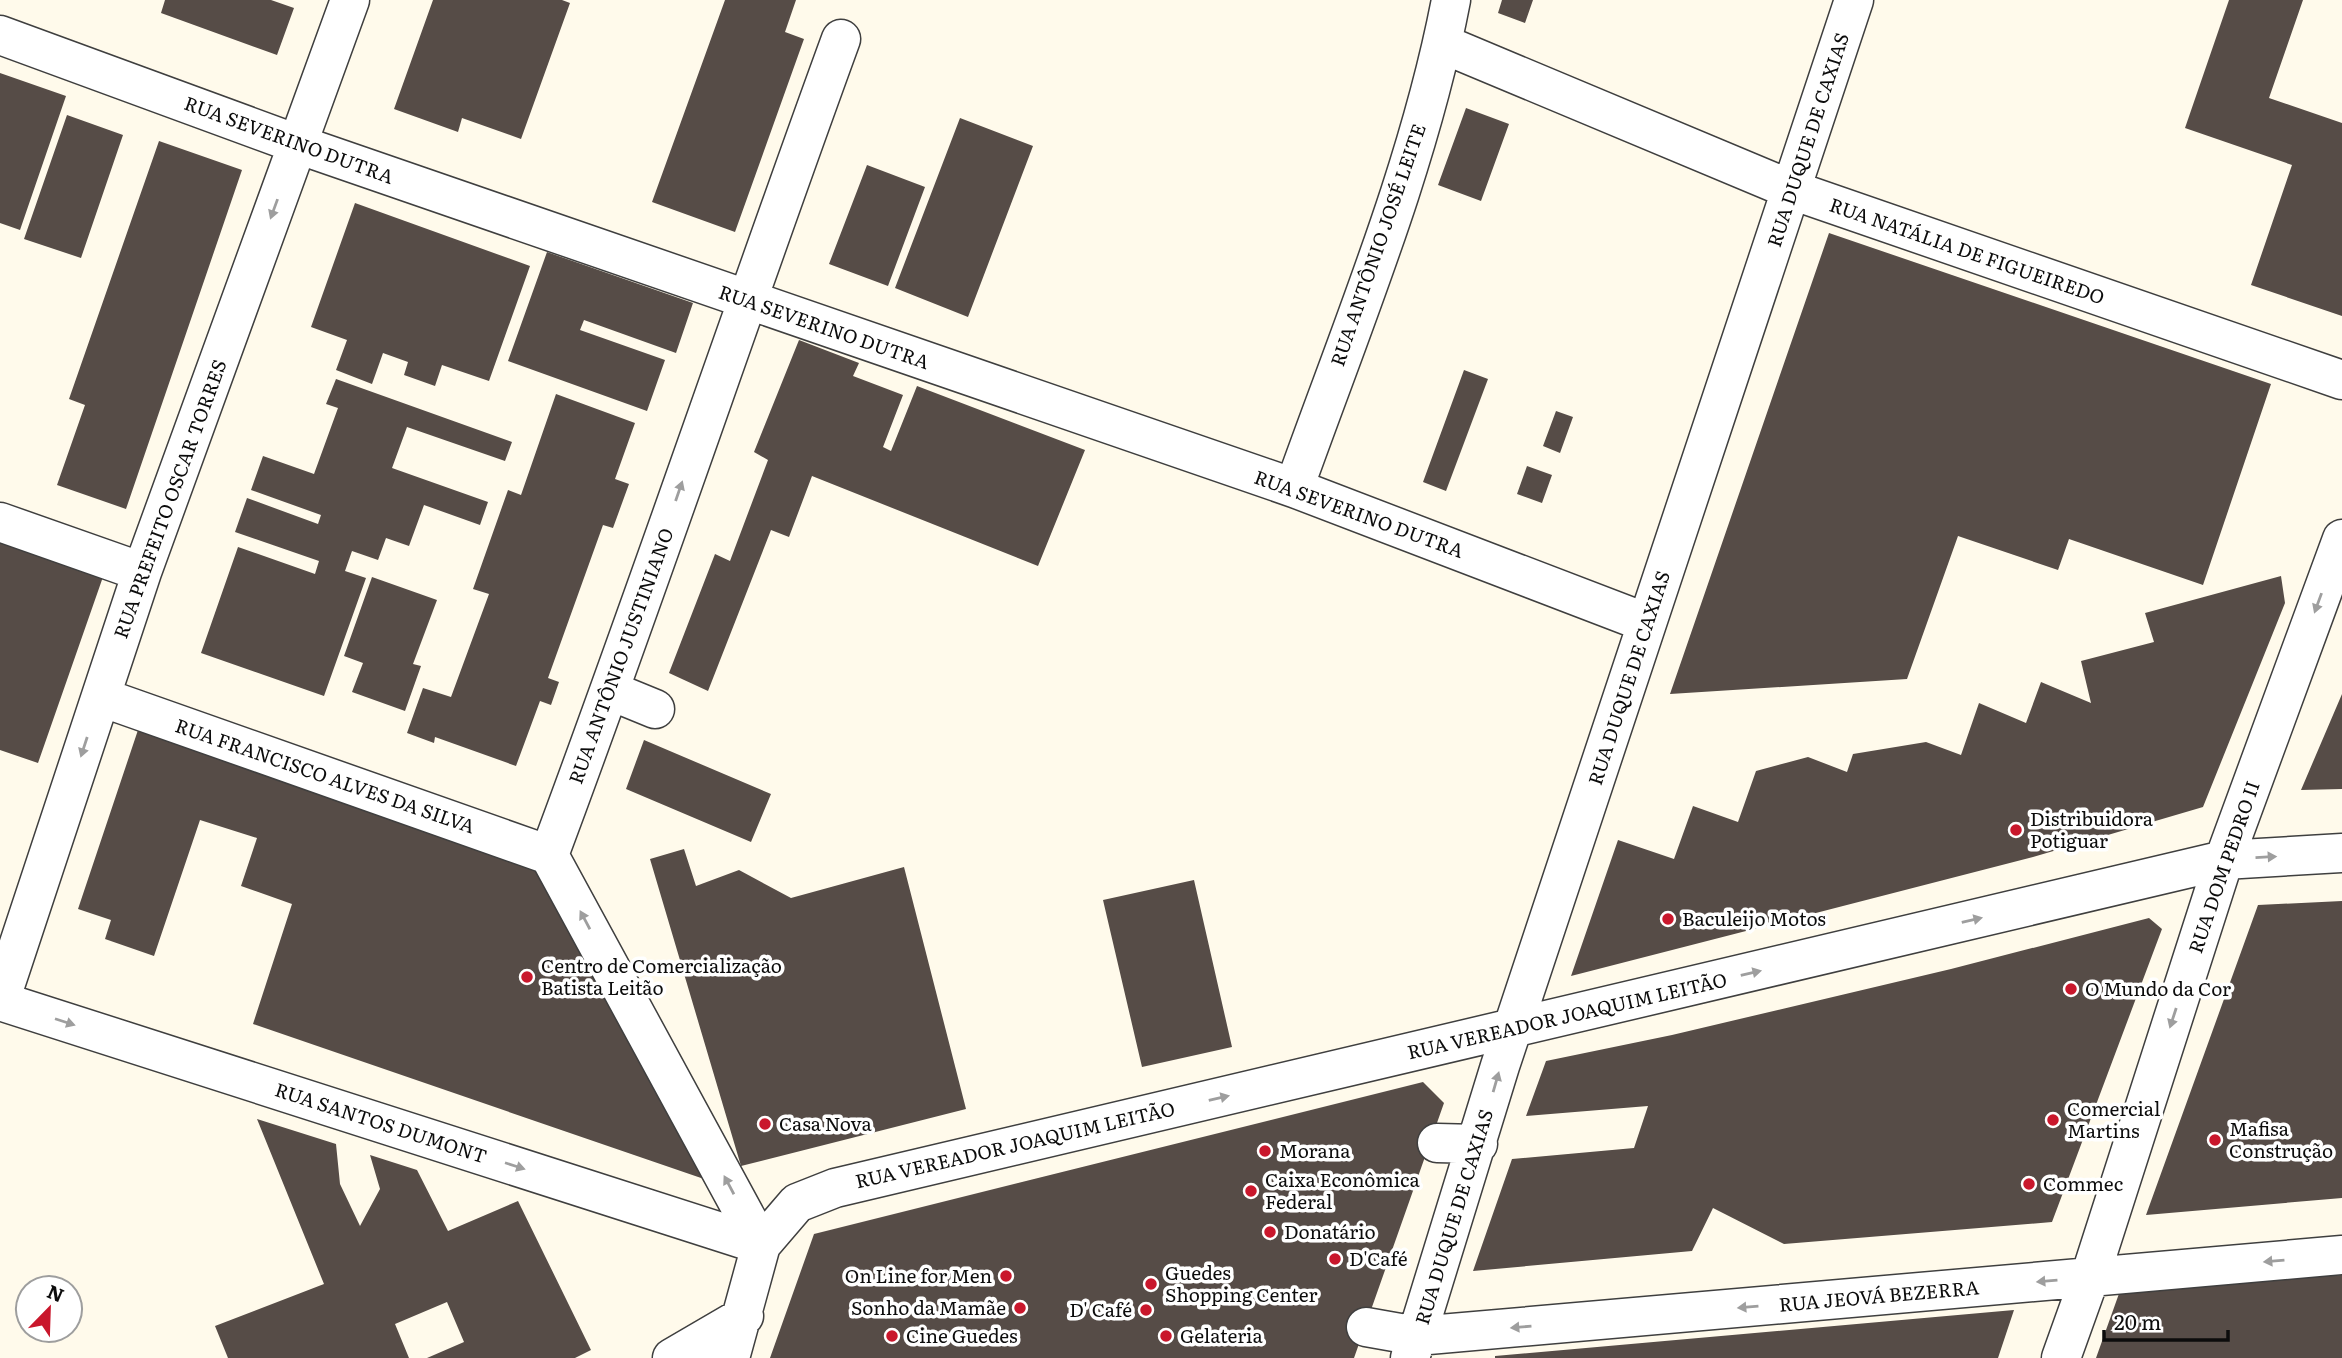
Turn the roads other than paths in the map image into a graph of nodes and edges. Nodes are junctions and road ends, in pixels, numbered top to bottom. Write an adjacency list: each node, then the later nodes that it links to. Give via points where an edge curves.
1 (350, 0): 7 (street, RUA PREFEITO OSCAR TORRES)
2 (1451, 0): 6 (street, RUA ANTÔNIO JOSÉ LEITE)
3 (1854, 0): 8 (street, RUA DUQUE DE CAXIAS)
4 (0, 35): 7 (street, RUA SEVERINO DUTRA)
5 (841, 39): 9 (street, RUA ANTÔNIO JUSTINIANO)
6 (1443, 44): 8 (street, RUA NATÁLIA DE FIGUEIREDO); 11 (street, RUA ANTÔNIO JOSÉ LEITE, via 1399,197)
7 (297, 144): 9 (street, RUA SEVERINO DUTRA); 14 (street, RUA PREFEITO OSCAR TORRES, one-way to 14)
8 (1792, 190): 10 (street, RUA NATÁLIA DE FIGUEIREDO); 15 (street, RUA DUQUE DE CAXIAS)
9 (745, 300): 11 (street, RUA SEVERINO DUTRA); 16 (street, RUA ANTÔNIO JUSTINIANO, one-way to 9)
10 (2342, 380)
11 (1294, 488): 15 (street, RUA SEVERINO DUTRA)
12 (0, 522): 14 (street)
13 (2342, 539): 21 (street, RUA DOM PEDRO II, one-way to 21)
14 (142, 572): 17 (street, RUA PREFEITO OSCAR TORRES)
15 (1647, 622): 23 (street, RUA DUQUE DE CAXIAS)
16 (611, 691): 18 (street); 20 (street, RUA ANTÔNIO JUSTINIANO)
17 (101, 697): 20 (street, RUA FRANCISCO ALVES DA SILVA); 22 (street, RUA PREFEITO OSCAR TORRES, one-way to 22)
18 (655, 709)
19 (2342, 853): 21 (street, RUA VEREADOR JOAQUIM LEITÃO, one-way to 19)
20 (549, 855): 26 (street, one-way to 20)
21 (2224, 860): 23 (street, RUA VEREADOR JOAQUIM LEITÃO, one-way to 21); 28 (street, RUA DOM PEDRO II, one-way to 28)
22 (0, 1001): 26 (street, RUA SANTOS DUMONT, one-way to 26)
23 (1513, 1030): 25 (street, RUA DUQUE DE CAXIAS, one-way to 23); 26 (street, RUA VEREADOR JOAQUIM LEITÃO, one-way to 23, via 797,1203 848,1184)
24 (1437, 1143): 25 (street)
25 (1478, 1144): 31 (street, RUA DUQUE DE CAXIAS)
26 (761, 1245): 29 (street)
27 (2342, 1255): 28 (street, RUA JEOVÁ BEZERRA, one-way to 28)
28 (2090, 1277): 31 (street, RUA JEOVÁ BEZERRA, one-way to 31); 34 (street, RUA DOM PEDRO II)
29 (744, 1316): 32 (street); 33 (street)
30 (1366, 1327): 31 (street, RUA JEOVÁ BEZERRA)
31 (1413, 1347)
32 (672, 1358)
33 (730, 1358)
34 (2061, 1358)

